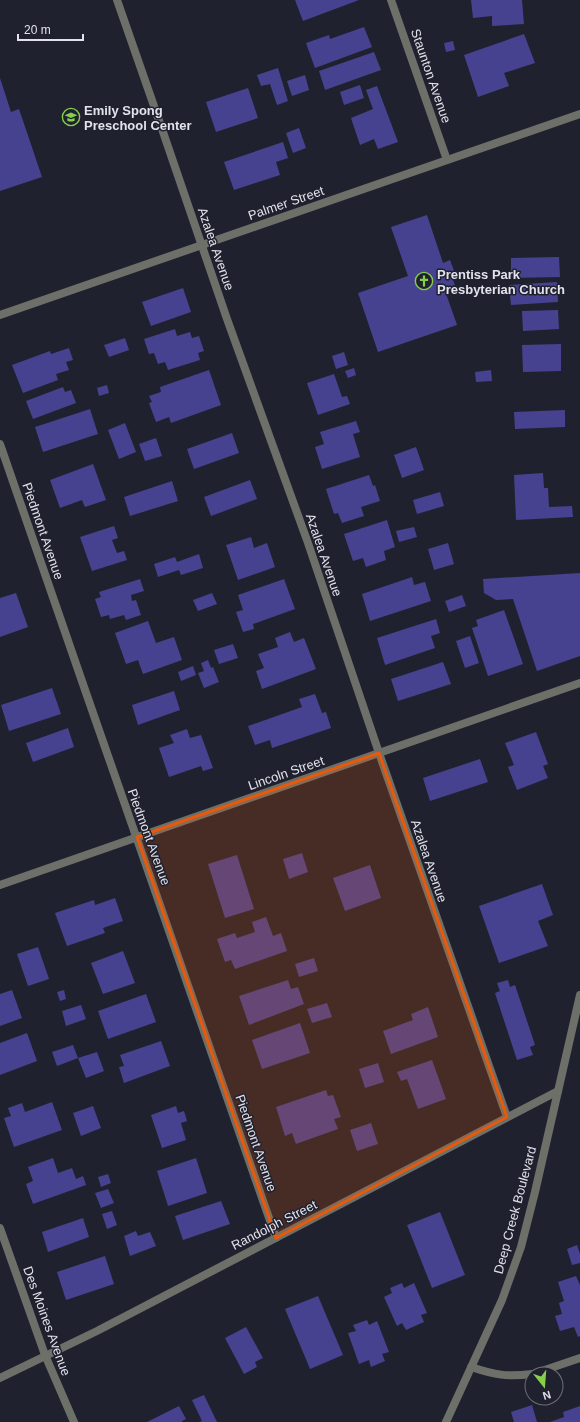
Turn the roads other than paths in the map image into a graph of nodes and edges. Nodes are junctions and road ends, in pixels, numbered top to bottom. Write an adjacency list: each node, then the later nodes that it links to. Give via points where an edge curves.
1 (117, 0): 5 (street, Azalea Avenue)
2 (392, 0): 4 (street, Staunton Avenue)
3 (580, 114): 4 (street, Palmer Street)
4 (447, 160): 5 (street, Palmer Street)
5 (202, 245): 6 (street, Palmer Street); 9 (street, Azalea Avenue)
6 (0, 315)
7 (0, 444): 10 (street, Piedmont Avenue)
8 (580, 683): 9 (street, Lincoln Street)
9 (379, 753): 10 (street, Lincoln Street); 14 (street, Azalea Avenue)
10 (137, 837): 11 (street, Lincoln Street); 16 (street, Piedmont Avenue)
11 (0, 885)
12 (580, 995): 13 (street, Deep Creek Boulevard)
13 (558, 1091): 14 (street, Randolph Street); 20 (street, Deep Creek Boulevard, via 521,1247 502,1300)
14 (507, 1118): 16 (street, Randolph Street)
15 (0, 1228): 17 (street, Des Moines Avenue)
16 (276, 1238): 17 (street, Randolph Street)
17 (45, 1355): 22 (street, Randolph Street); 23 (street, Des Moines Avenue)
18 (580, 1358): 19 (street)
19 (556, 1366)
20 (471, 1367): 21 (street, via 492,1374); 24 (street, Deep Creek Boulevard)
21 (524, 1375)
22 (0, 1378)
23 (74, 1422)
24 (446, 1422)

